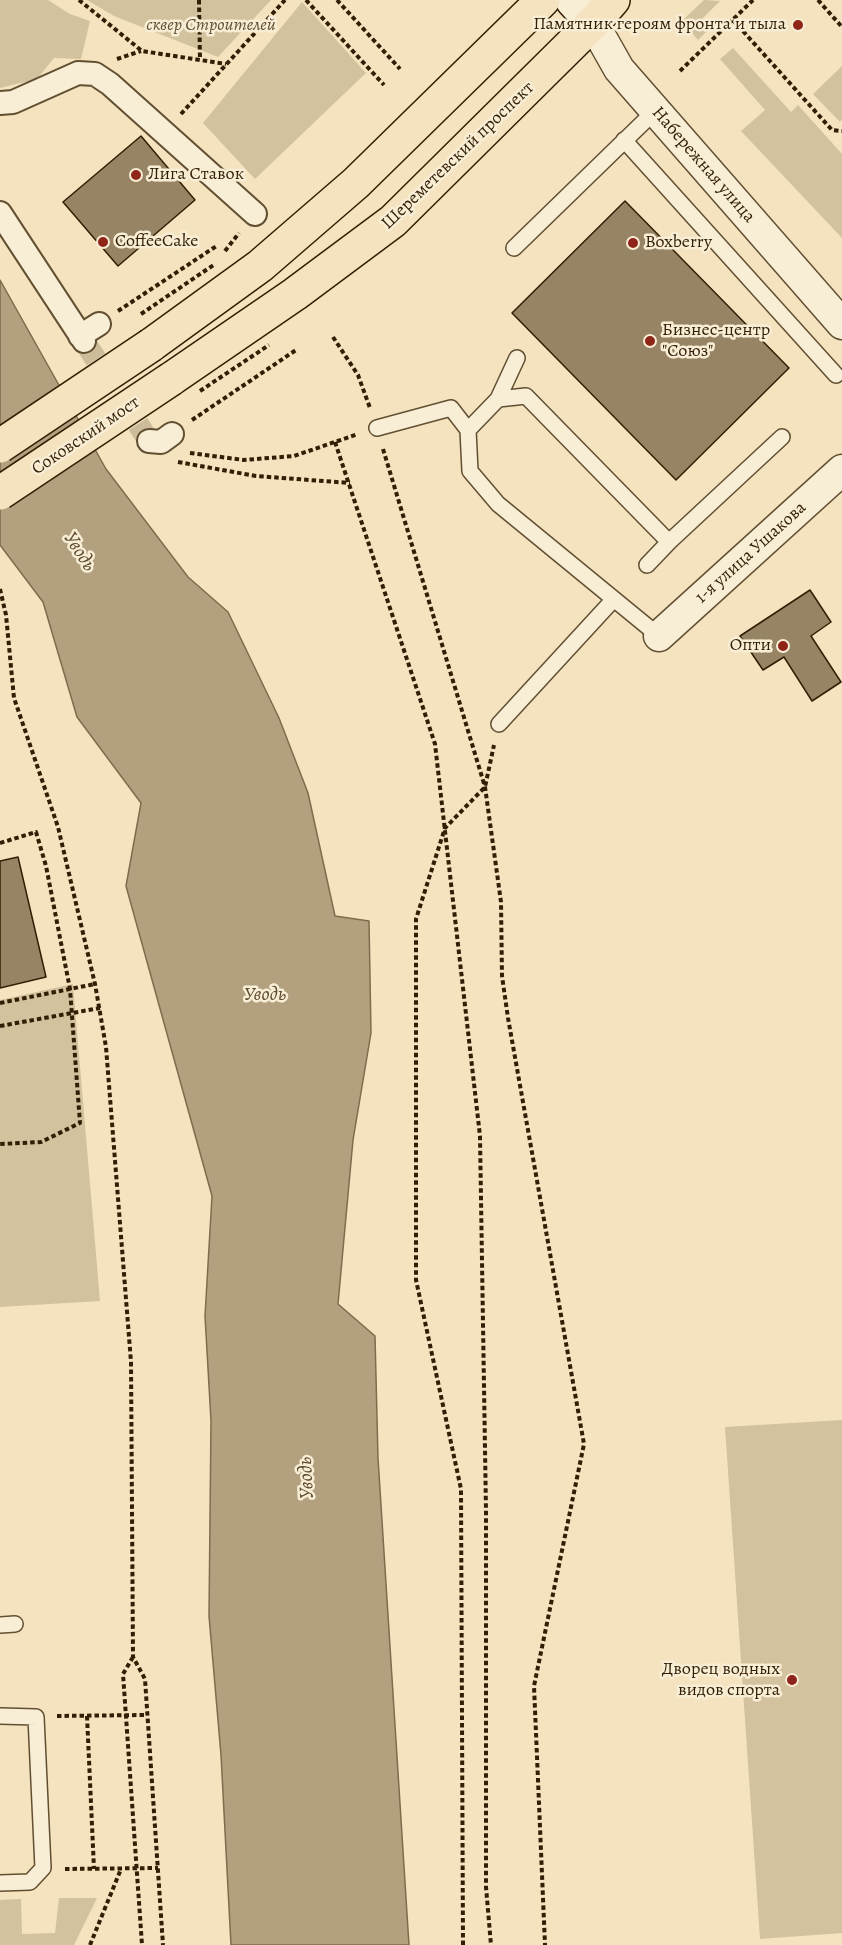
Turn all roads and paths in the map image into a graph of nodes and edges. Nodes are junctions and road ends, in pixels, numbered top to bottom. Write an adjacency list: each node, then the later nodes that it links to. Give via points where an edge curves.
1 (79, 0): 12 (path, via 142,51)
2 (199, 0): 12 (path)
3 (285, 0): 13 (path)
4 (306, 0): 16 (path)
5 (337, 0): 14 (path)
6 (543, 0): 41 (main road, bridge, via 356,183 260,267)
7 (753, 0): 10 (path)
8 (818, 0): 11 (path)
9 (593, 8): 18 (street, Набережная улица, via 619,69); 33 (main road, Шереметевский проспект, via 393,221)
10 (733, 20): 15 (path); 19 (path, via 832,130)
11 (842, 27)
12 (200, 60): 13 (path)
13 (226, 64): 20 (path)
14 (400, 69)
15 (680, 71)
16 (384, 85)
17 (0, 103): 20 (street, via 13,102 87,72 103,78)
18 (655, 111): 21 (lane); 28 (street, Набережная улица)
19 (842, 131)
20 (165, 132): 23 (street)
21 (624, 140): 25 (lane); 32 (lane)
22 (0, 213): 27 (street, via 82,339)
23 (255, 214): 26 (path)
24 (218, 245): 27 (path)
25 (514, 248)
26 (215, 264)
27 (99, 324)
28 (842, 324)
29 (333, 338): 35 (path, via 358,375)
30 (296, 350): 37 (path)
31 (517, 358): 34 (lane)
32 (836, 375)
33 (171, 379): 45 (main road, Соковский мост, bridge)
34 (498, 399): 36 (lane); 46 (lane, via 526,396)
35 (377, 428): 36 (lane, via 451,408); 40 (path); 52 (path)
36 (468, 430): 49 (lane, via 470,471 498,504)
37 (172, 434): 39 (street, via 161,442)
38 (782, 437): 46 (lane)
39 (149, 441): 44 (path, via 171,461 256,476)
40 (335, 442): 42 (path, via 294,456 244,460); 44 (path)
41 (0, 446)
42 (192, 453)
43 (842, 470): 50 (street, 1-я улица Ушакова)
44 (350, 483): 53 (path, via 435,744)
45 (0, 493)
46 (669, 542): 47 (lane)
47 (647, 565)
48 (0, 590): 55 (path, via 14,698 58,827)
49 (614, 599): 50 (lane); 51 (lane)
50 (659, 636)
51 (499, 724): 52 (path)
52 (484, 788): 53 (path); 79 (path, via 501,902 502,976 584,1444 534,1686)
53 (445, 828): 77 (path, via 416,919 416,1280 461,1489); 78 (path, via 480,1136 486,1511 486,1887)
54 (0, 843): 56 (path, via 36,832)
55 (95, 984): 56 (path); 58 (path)
56 (70, 989): 57 (path); 59 (path)
57 (0, 1003)
58 (100, 1008): 59 (path); 62 (path, via 131,1362)
59 (74, 1014): 60 (path); 61 (path, via 80,1123 41,1142)
60 (0, 1026)
61 (0, 1144)
62 (133, 1657): 63 (path, via 123,1674); 64 (path, via 145,1679)
63 (125, 1715): 64 (path); 67 (path); 69 (path)
64 (147, 1715): 70 (path)
65 (0, 1716): 66 (lane)
66 (36, 1716): 67 (path); 68 (lane)
67 (87, 1716): 71 (path)
68 (43, 1868): 71 (path); 73 (lane, via 30,1882)
69 (137, 1868): 70 (path); 72 (path); 75 (path)
70 (158, 1868): 76 (path)
71 (94, 1869): 72 (path)
72 (121, 1869): 74 (path)
73 (0, 1883)
74 (90, 1945)
75 (142, 1945)
76 (163, 1945)
77 (464, 1945)
78 (491, 1945)
79 (546, 1945)

